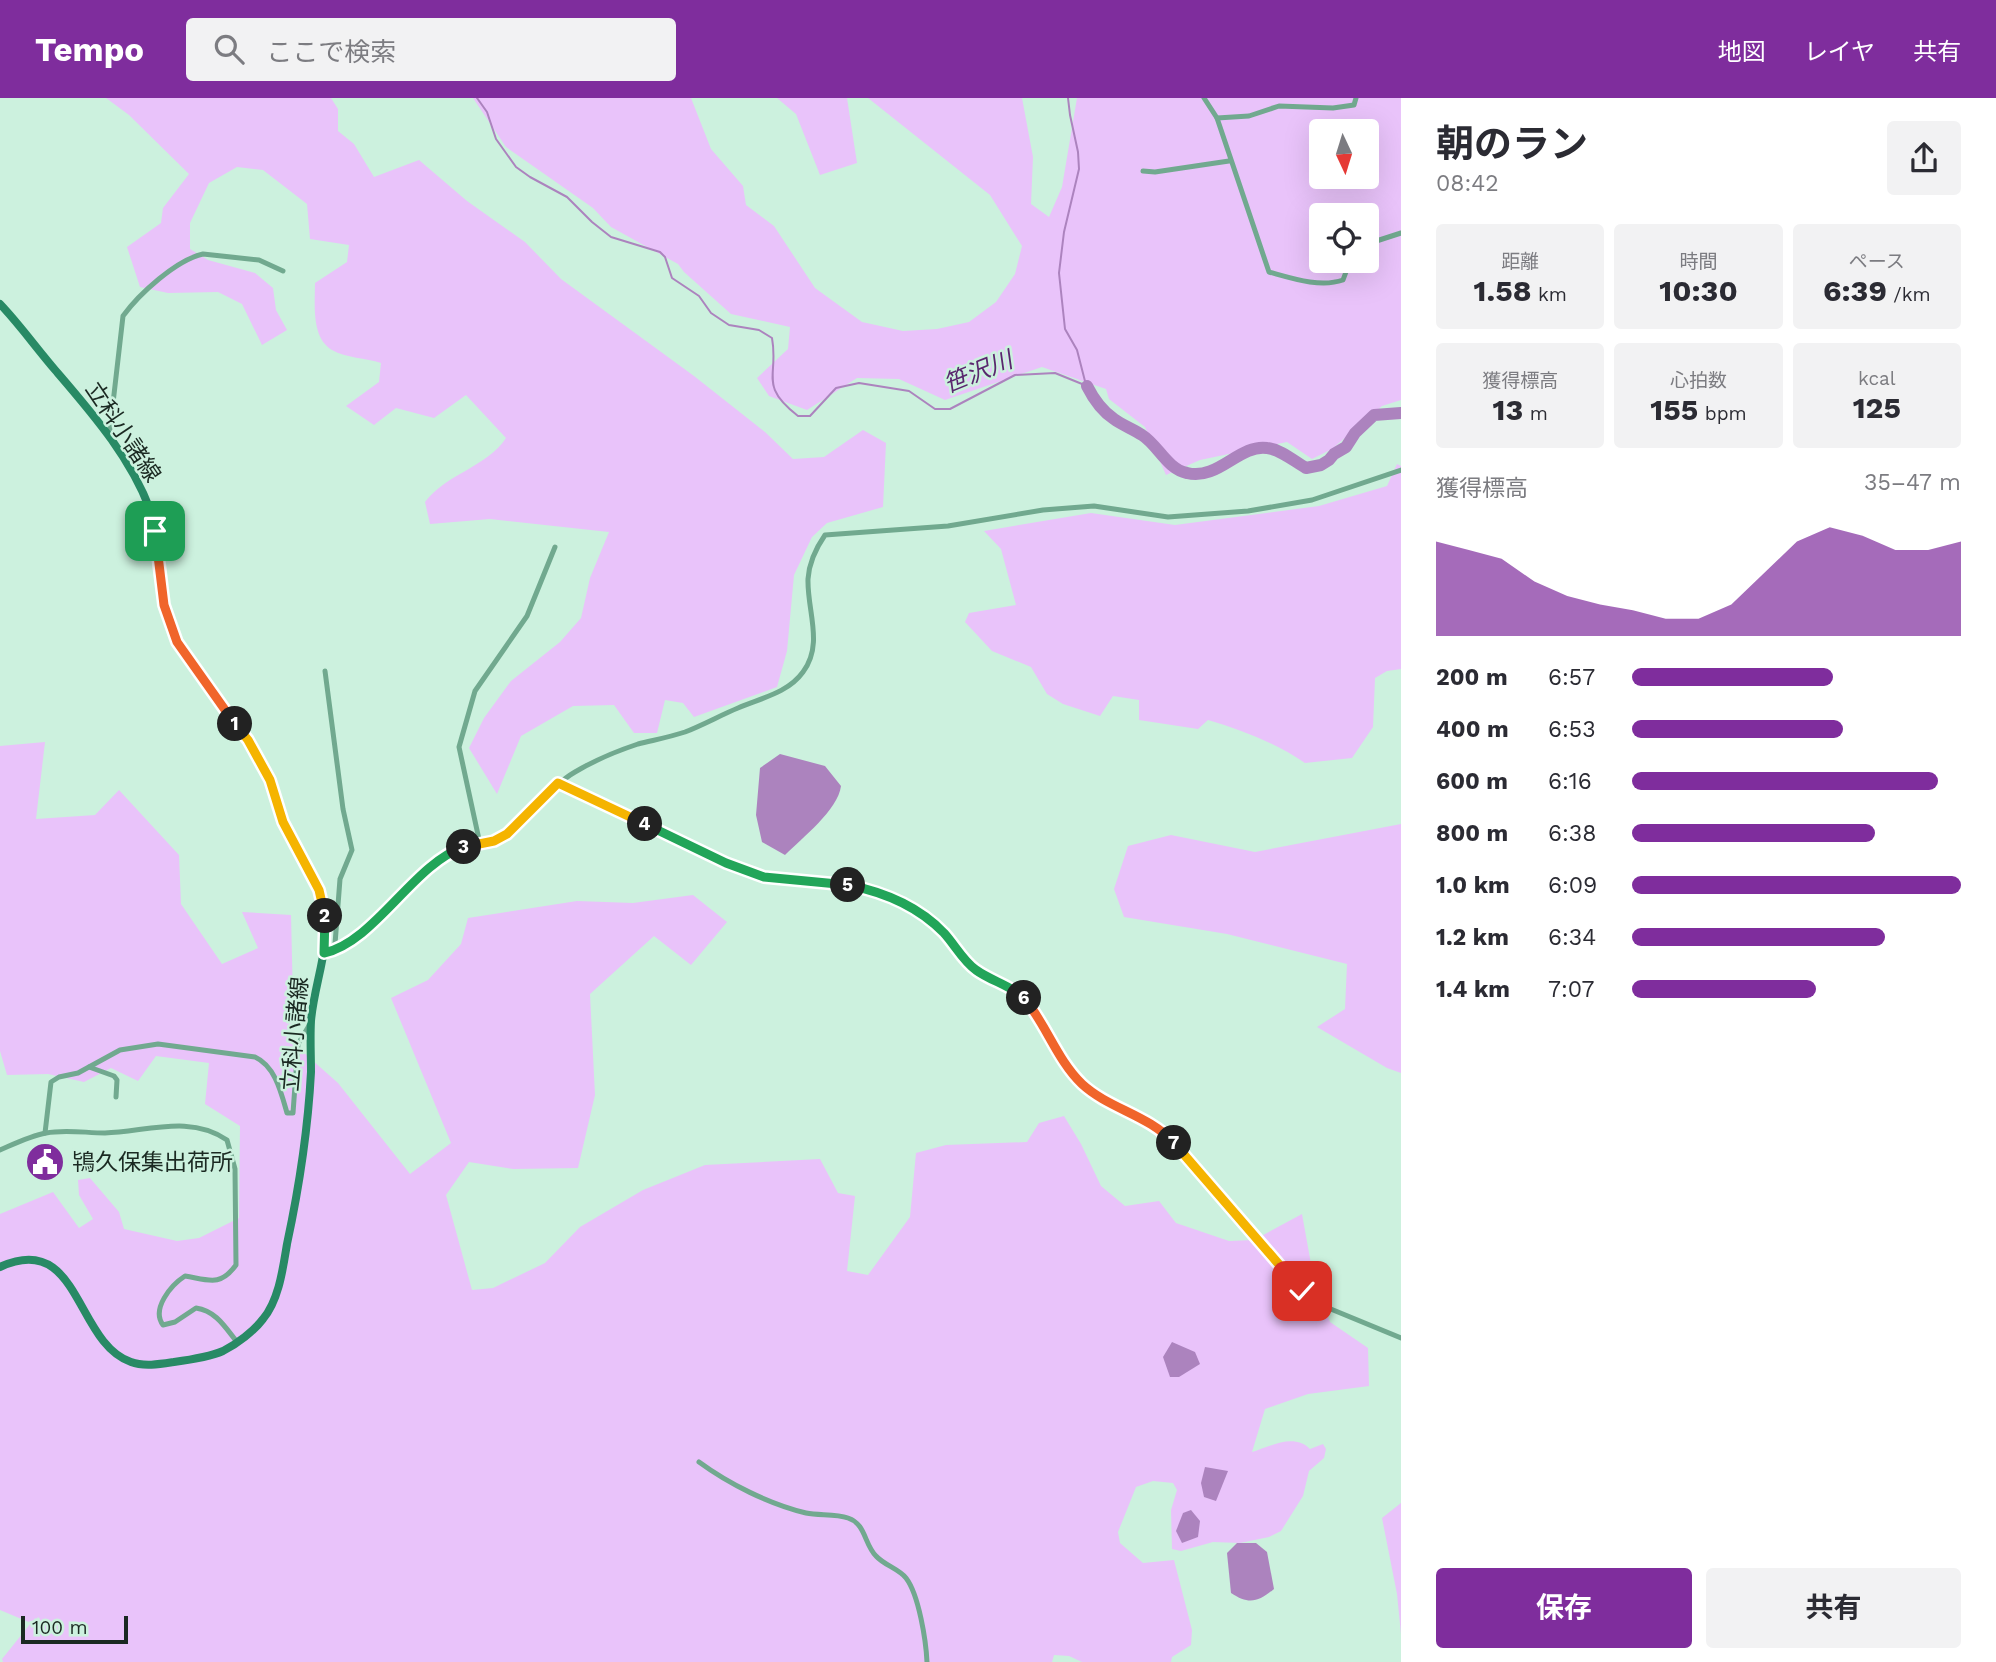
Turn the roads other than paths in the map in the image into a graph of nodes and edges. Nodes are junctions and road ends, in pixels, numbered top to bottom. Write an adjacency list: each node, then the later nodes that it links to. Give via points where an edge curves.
1 (1204, 98): 3 (street)
2 (1356, 98): 3 (street, via 1354,105 1279,106 1249,116)
3 (1217, 118): 4 (street)
4 (1229, 161): 5 (street); 9 (street, via 1269,272 1334,283 1343,280)
5 (1143, 172)
6 (1401, 233): 7 (street)
7 (1379, 240)
8 (283, 271): 11 (street, via 259,260 194,256 168,272 130,307 123,316)
9 (1346, 273)
10 (0, 304): 11 (main road, 立科小諸線, via 83,401)
11 (109, 439): 17 (main road, 立科小諸線, via 152,515 164,605 177,642 260,759 283,822 319,890 325,909)
12 (1401, 470): 15 (street, via 1312,500 1248,512 1168,517 1094,506 948,526 825,535 812,558 808,578 812,657 796,680 774,695 685,732 596,760)
13 (555, 547): 16 (street, via 527,616 475,691 459,747)
14 (326, 671): 17 (street, via 352,850 340,879 335,944)
15 (558, 783): 16 (street, via 515,828); 24 (street, via 764,877 874,890 913,909 937,927 977,971 1026,1000 1082,1083 1158,1127 1302,1291 1321,1304)
16 (480, 844): 17 (street, via 454,850 355,937)
17 (324, 953): 18 (main road, 立科小諸線)
18 (311, 1021): 19 (street, via 298,1044 293,1113 289,1114 271,1068 255,1056 158,1044 120,1050); 25 (main road, 立科小諸線, via 307,1108 284,1263 275,1298 263,1319)
19 (89, 1067): 20 (street, via 114,1076); 21 (street, via 51,1082)
20 (116, 1097)
21 (45, 1133): 22 (street); 25 (street, via 171,1126 208,1130 227,1140 235,1169 236,1265 227,1277 215,1282 180,1279 158,1310 158,1318 163,1325 196,1308 206,1310 219,1318)
22 (0, 1150)
23 (0, 1267): 25 (main road, 立科小諸線, via 31,1260 53,1267 69,1283 104,1344 132,1363 178,1362 223,1351)
24 (1401, 1338)
25 (237, 1342)
26 (699, 1462): 27 (street, via 771,1502 859,1524 875,1555 906,1578 915,1597)
27 (927, 1662)

